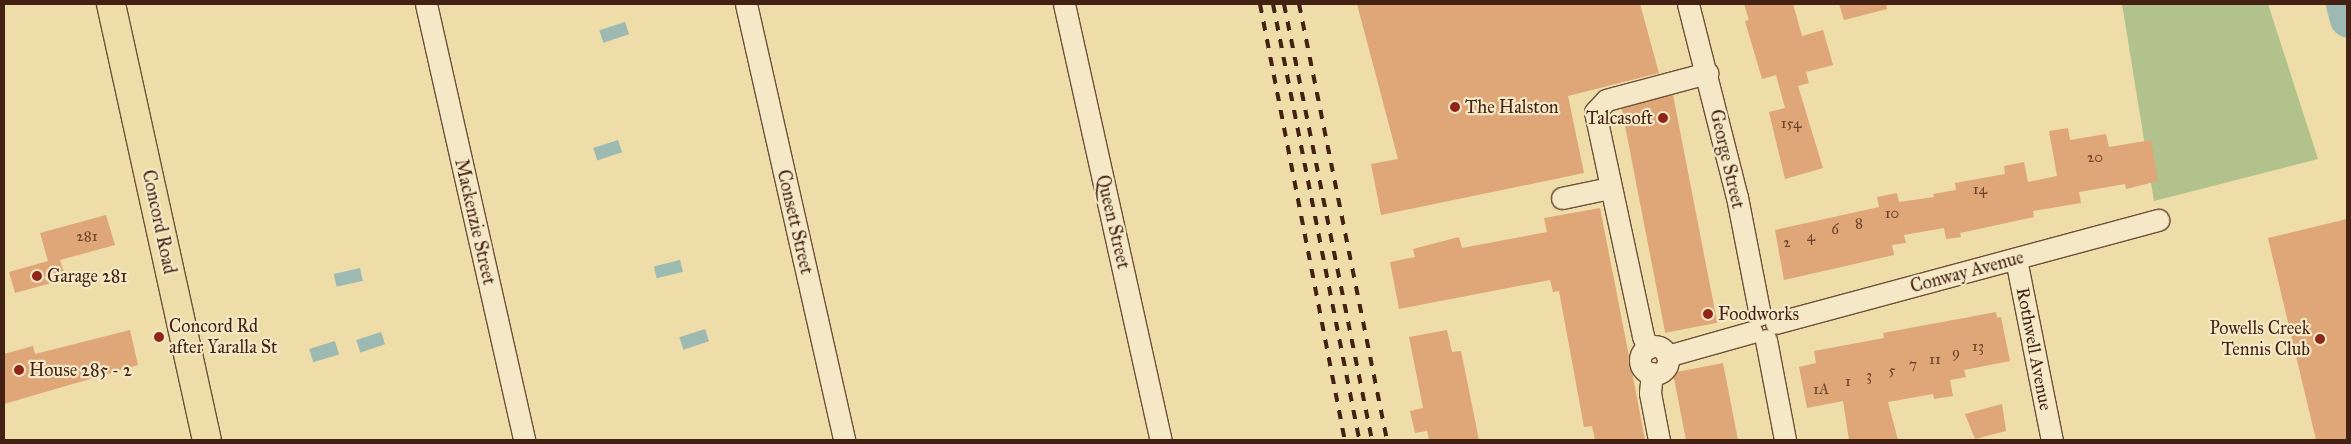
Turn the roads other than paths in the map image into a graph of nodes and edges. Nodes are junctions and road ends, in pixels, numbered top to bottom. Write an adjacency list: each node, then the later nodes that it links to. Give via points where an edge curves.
1 (111, 4): 13 (main road, Concord Road)
2 (426, 4): 14 (street, Mackenzie Street)
3 (746, 4): 15 (street, Consett Street)
4 (1064, 4): 16 (street, Queen Street)
5 (1688, 4): 6 (street, George Street)
6 (1707, 73): 7 (street, via 1606,100 1595,112); 11 (street, George Street, via 1737,197)
7 (1610, 188): 8 (street); 12 (street, via 1643,336)
8 (1562, 198)
9 (2158, 220): 10 (street, Conway Avenue)
10 (2016, 258): 11 (street, Conway Avenue); 19 (street, Rothwell Avenue)
11 (1763, 328): 12 (street, Conway Avenue); 18 (street, George Street)
12 (1658, 352): 17 (street, via 1641,361 1645,370 1652,374 1650,393)
13 (207, 440)
14 (524, 440)
15 (844, 440)
16 (1161, 440)
17 (1659, 440)
18 (1785, 440)
19 (2052, 440)

